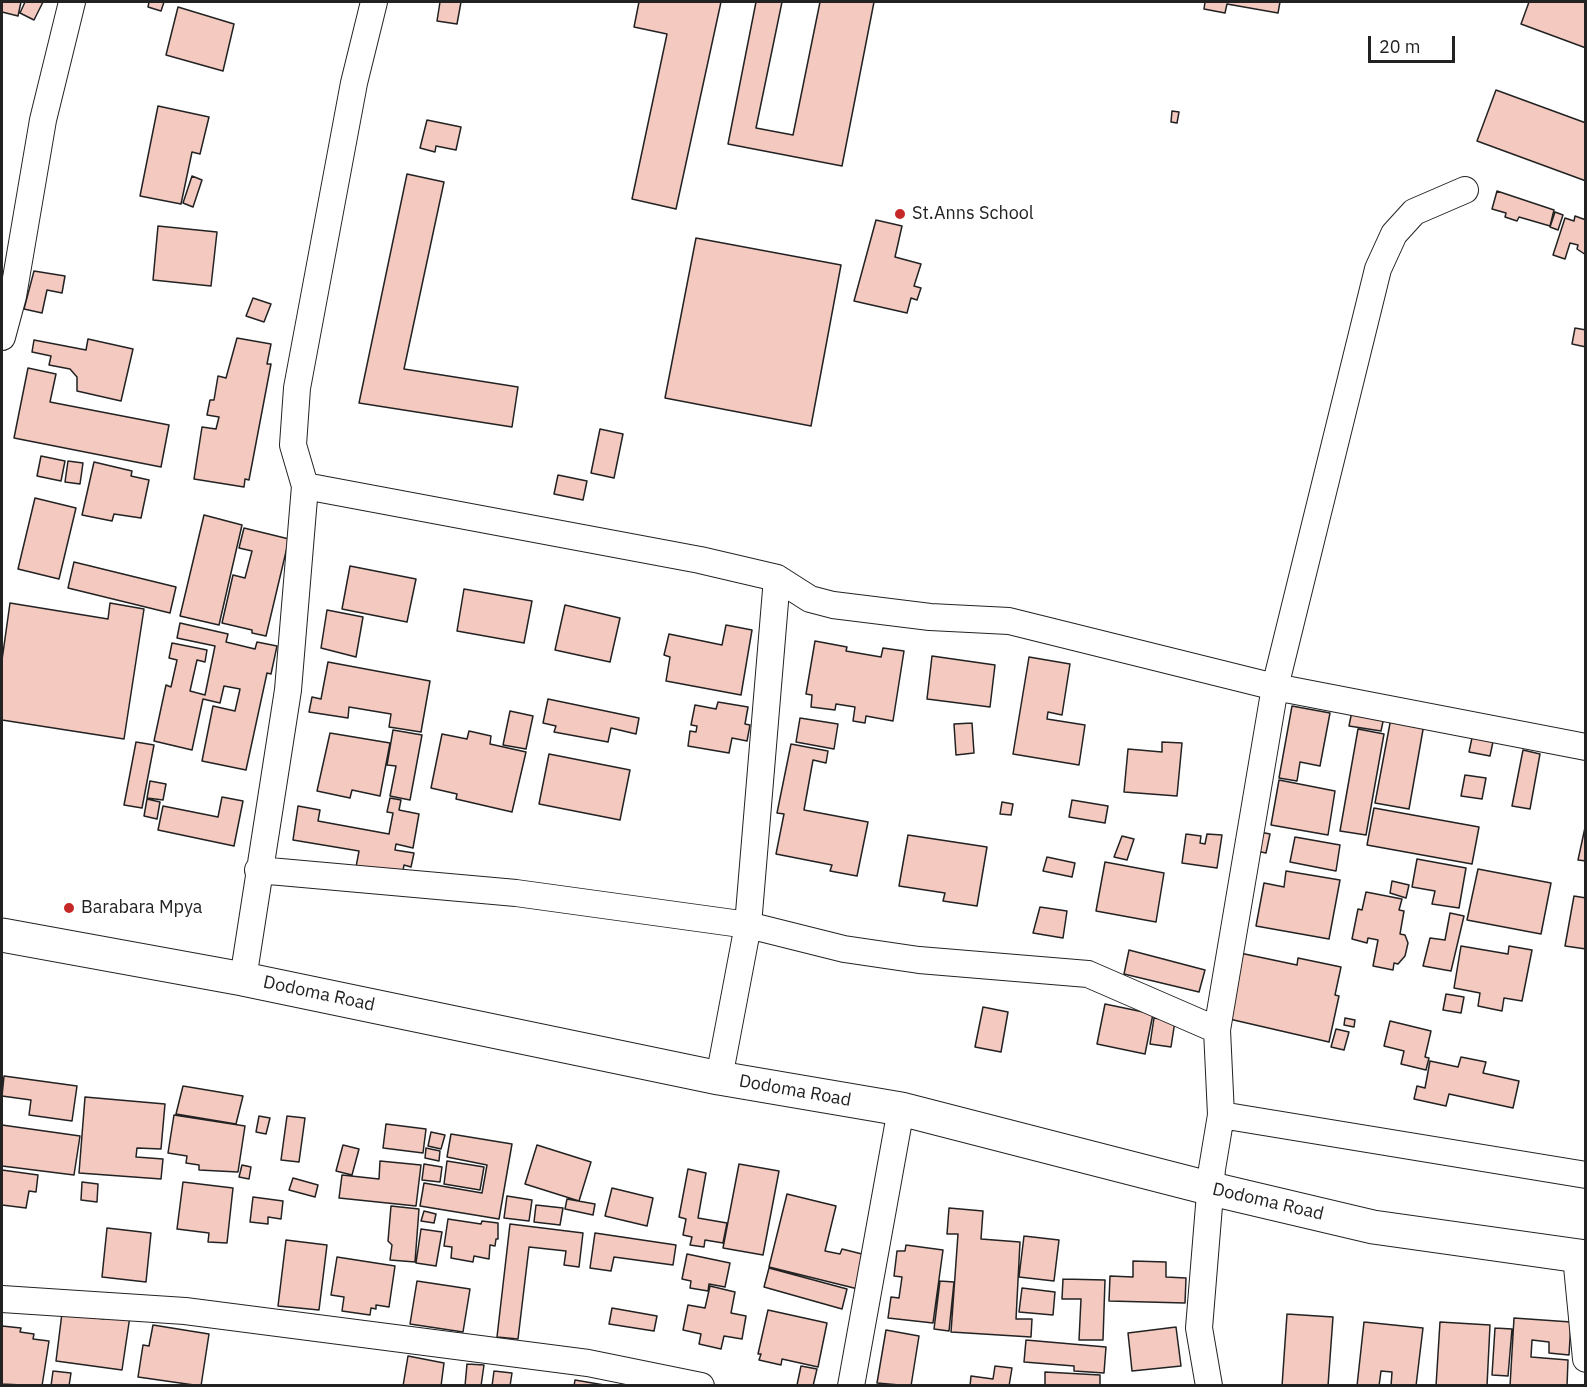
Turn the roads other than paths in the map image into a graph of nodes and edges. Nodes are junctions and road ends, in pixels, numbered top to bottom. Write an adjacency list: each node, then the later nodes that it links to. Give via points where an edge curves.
1 (72, 2): 4 (street, via 43,120 13,296)
2 (374, 2): 5 (street, via 354,83 297,388 293,445)
3 (1465, 190): 7 (street, via 1414,212 1394,234 1378,269)
4 (2, 338)
5 (305, 486): 6 (street); 9 (street, via 288,690)
6 (777, 578): 7 (street, via 810,599 833,605 930,617 1009,621); 10 (street)
7 (1275, 687): 8 (street); 13 (street)
8 (1586, 747)
9 (258, 870): 10 (street, via 516,893); 12 (street)
10 (748, 925): 13 (street, via 844,949 919,960 1088,974); 14 (street)
11 (2, 935): 12 (highway, Dodoma Road)
12 (243, 979): 14 (highway, Dodoma Road)
13 (1217, 1030): 16 (street)
14 (719, 1078): 15 (highway, Dodoma Road)
15 (901, 1109): 18 (highway, Dodoma Road); 23 (street)
16 (1221, 1115): 17 (street); 18 (street)
17 (1586, 1175)
18 (1212, 1189): 19 (highway, Dodoma Road, via 1374,1227); 24 (street, via 1199,1328)
19 (1581, 1256): 21 (street)
20 (2, 1299): 22 (street, via 185,1311 588,1363)
21 (1586, 1359)
22 (701, 1386)
23 (851, 1386)
24 (1209, 1386)

